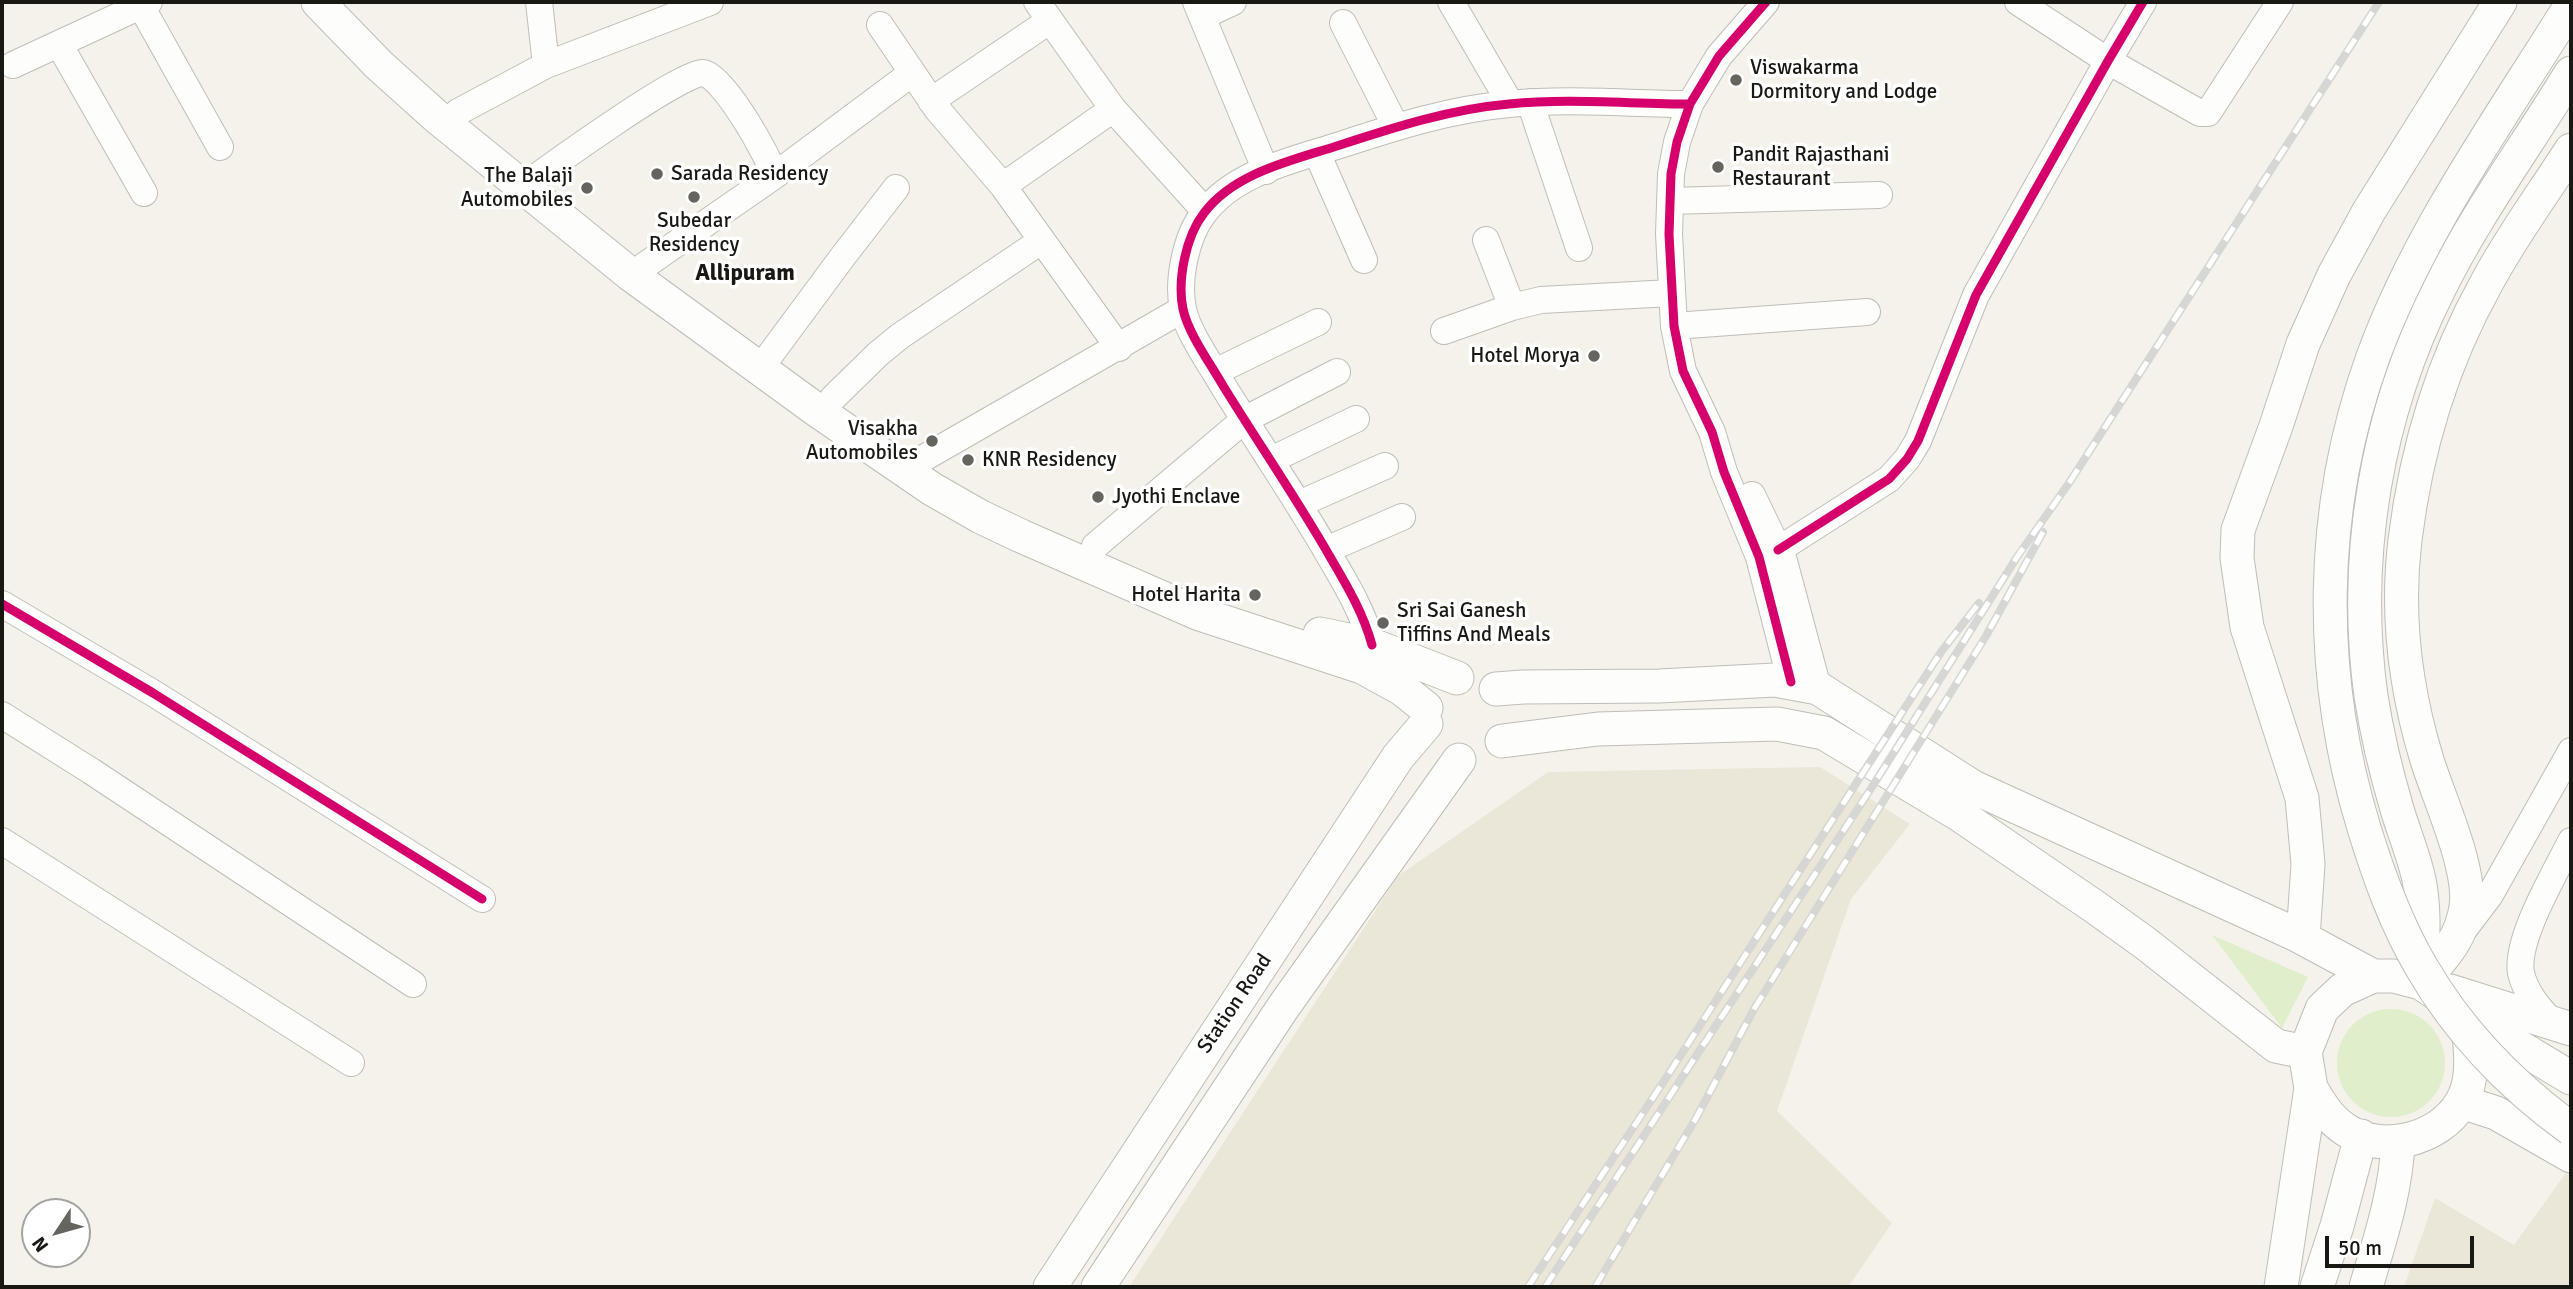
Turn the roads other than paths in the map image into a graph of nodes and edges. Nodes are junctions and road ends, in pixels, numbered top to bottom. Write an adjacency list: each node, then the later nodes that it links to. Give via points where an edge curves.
1 (318, 2): 35 (main road, via 438,118)
2 (339, 2): 28 (main road)
3 (539, 2): 21 (street)
4 (710, 2): 21 (street)
5 (1233, 2): 14 (street)
6 (1451, 2): 25 (street)
7 (1766, 2): 26 (street, via 1719,56)
8 (2018, 2): 19 (street)
9 (2143, 2): 19 (street)
10 (2280, 2): 19 (street, via 2208,113 2200,113)
11 (2500, 2): 84 (main road, via 2369,211 2329,285 2303,344 2238,530 2236,558 2247,627 2302,798 2308,864)
12 (145, 4): 18 (street); 30 (street)
13 (2571, 5): 95 (main road, bridge, via 2422,246 2388,318 2348,440 2334,520 2329,601 2333,678 2345,758 2390,903 2422,969 2484,1053)
14 (1200, 9): 33 (street)
15 (1043, 12): 24 (street); 27 (street)
16 (1343, 23): 29 (street)
17 (880, 25): 22 (street)
18 (59, 44): 20 (street); 38 (street)
19 (2108, 61): 69 (street, via 1976,295 1907,460 1889,479)
20 (13, 65)
21 (546, 65): 28 (street)
22 (912, 73): 24 (street); 34 (street)
23 (2571, 73): 86 (main road, via 2477,221 2427,313 2392,407 2375,485 2365,583 2367,656 2384,761 2419,881 2424,922)
24 (931, 101): 36 (street)
25 (1520, 103): 26 (street); 29 (street, via 1474,108); 44 (street)
26 (1689, 104): 40 (street, via 1677,142)
27 (1113, 109): 36 (street); 41 (street)
28 (458, 112): 35 (main road)
29 (1396, 127): 32 (street)
30 (220, 147)
31 (2571, 150): 83 (main road, via 2486,283 2463,330 2426,428 2405,540 2405,666 2421,742 2467,882)
32 (1317, 153): 33 (street); 45 (street)
33 (1266, 171): 41 (street, via 1236,186)
34 (774, 176): 35 (street, via 734,104 712,76 704,73 633,111); 46 (street)
35 (529, 182): 46 (main road); 63 (main road, via 630,274 710,334)
36 (1003, 186): 43 (street)
37 (896, 188): 55 (street)
38 (144, 193)
39 (1879, 195): 40 (street)
40 (1670, 201): 47 (street)
41 (1205, 211): 49 (street, via 1189,246)
42 (1486, 240): 48 (street)
43 (1041, 241): 54 (street); 58 (street, via 900,336)
44 (1580, 248)
45 (1364, 260)
46 (644, 265): 55 (main road)
47 (1671, 293): 48 (street, via 1541,300); 52 (street)
48 (1512, 307): 53 (street)
49 (1183, 309): 54 (street); 56 (street)
50 (1867, 312): 52 (street)
51 (1318, 322): 56 (street)
52 (1674, 327): 61 (street, via 1683,371)
53 (1444, 331)
54 (1119, 348): 63 (street)
55 (770, 355): 58 (main road)
56 (1215, 372): 60 (street)
57 (1337, 372): 60 (street)
58 (833, 398): 63 (main road)
59 (1356, 419): 62 (street)
60 (1244, 420): 62 (street); 67 (street)
61 (1712, 432): 69 (street, via 1735,460); 74 (street, via 1724,472)
62 (1271, 460): 65 (street)
63 (915, 466): 67 (main road); 76 (main road, via 981,517 1197,613 1362,667 1402,690)
64 (1385, 466): 65 (street)
65 (1299, 504): 68 (street)
66 (1402, 517): 68 (street)
67 (1095, 547): 71 (main road, via 1264,616)
68 (1326, 550): 71 (street, via 1360,608)
69 (1778, 550): 74 (street)
70 (2, 604): 82 (street, via 165,700)
71 (1372, 645): 72 (main road)
72 (1457, 678): 73 (main road, via 1478,679); 76 (main road, via 1433,694)
73 (1496, 689): 74 (main road, via 1774,680); 77 (main road, via 1506,705 1508,723)
74 (1817, 691): 84 (main road, via 1973,787)
75 (2, 716): 87 (street)
76 (1426, 716): 79 (main road, via 1431,740); 99 (main road, Station Road)
77 (1502, 741): 79 (main road, via 1491,753); 90 (main road, via 1598,729 1763,724 1824,733 1981,830 2144,943 2276,1046)
78 (2571, 751): 83 (street, via 2490,895)
79 (1459, 760): 100 (main road, Station Road, via 1284,1006)
80 (2, 841): 91 (street)
81 (2571, 841): 89 (street, via 2523,945 2521,972 2535,1005)
82 (482, 900)
83 (2459, 937): 86 (main road)
84 (2303, 938): 85 (main road)
85 (2373, 976): 86 (main road); 90 (main road, via 2342,990 2322,1009)
86 (2421, 983): 88 (main road); 89 (main road)
87 (413, 984)
88 (2467, 1015): 92 (main road); 94 (main road, via 2471,1070)
89 (2566, 1031)
90 (2305, 1052): 93 (main road)
91 (351, 1063)
92 (2571, 1078)
93 (2311, 1088): 96 (main road, via 2325,1113); 101 (main road)
94 (2462, 1102): 97 (main road, via 2426,1134); 98 (main road, via 2496,1113)
95 (2571, 1129)
96 (2361, 1136): 97 (main road); 102 (main road)
97 (2398, 1142): 103 (main road, via 2389,1209)
98 (2571, 1156)
99 (1050, 1287)
100 (1098, 1287)
101 (2281, 1287)
102 (2318, 1287)
103 (2366, 1287)

